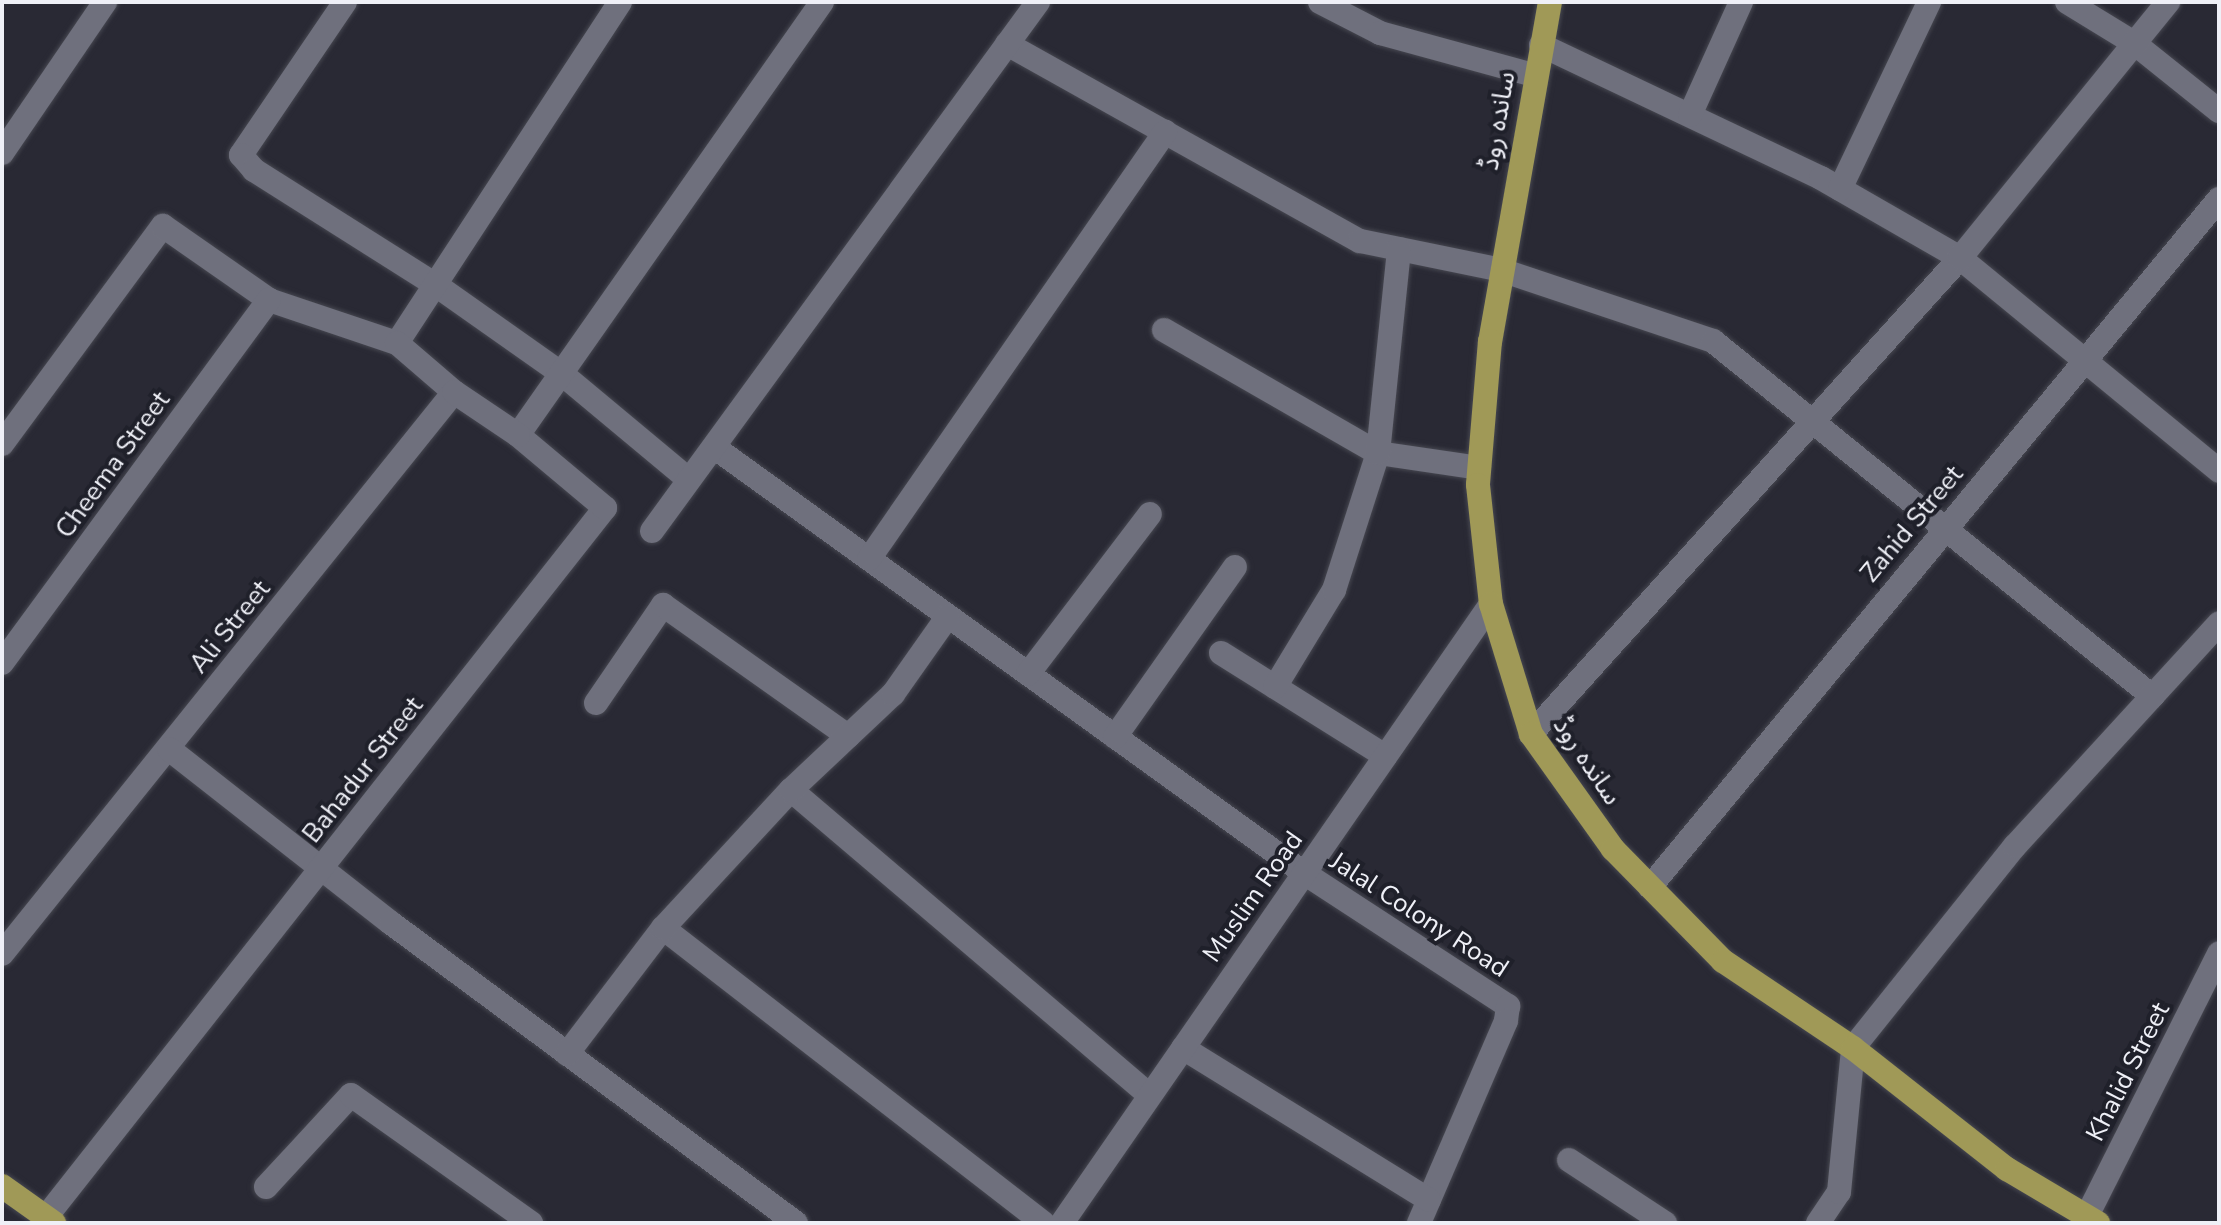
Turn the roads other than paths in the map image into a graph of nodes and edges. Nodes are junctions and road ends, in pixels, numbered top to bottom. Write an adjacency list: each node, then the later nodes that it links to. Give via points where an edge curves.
1 (105, 2): 19 (street)
2 (345, 2): 25 (street, via 241,155 254,170)
3 (620, 2): 25 (street)
4 (822, 2): 30 (street)
5 (1038, 2): 13 (street)
6 (1320, 2): 15 (street, via 1380,33)
7 (1550, 2): 14 (main road, ساندہ روڈ)
8 (1741, 2): 17 (street)
9 (1929, 2): 20 (street)
10 (2067, 2): 12 (street)
11 (2168, 2): 12 (street)
12 (2134, 43): 16 (street); 23 (street)
13 (1007, 44): 18 (street); 35 (street)
14 (1541, 45): 15 (main road, ساندہ روڈ); 17 (street)
15 (1534, 75): 24 (main road, ساندہ روڈ)
16 (2219, 111)
17 (1690, 115): 20 (street)
18 (1165, 132): 22 (street, via 1360,241); 43 (street)
19 (2, 153)
20 (1840, 189): 23 (street)
21 (2219, 199): 29 (street, Zahid Street)
22 (1399, 249): 24 (street); 36 (street)
23 (1960, 258): 29 (street); 32 (street)
24 (1501, 270): 32 (street, via 1713,341); 37 (main road, ساندہ روڈ)
25 (436, 285): 28 (street); 30 (street)
26 (269, 300): 28 (street); 34 (street, via 163,226); 49 (street, Cheema Street)
27 (1164, 330): 36 (street)
28 (397, 343): 31 (street)
29 (2085, 360): 38 (street); 41 (street, Zahid Street)
30 (562, 374): 33 (street); 39 (street)
31 (454, 392): 33 (street, Bahadur Street); 57 (street, Ali Street)
32 (1813, 425): 41 (street); 54 (street)
33 (518, 435): 60 (street, Bahadur Street, via 605,508)
34 (2, 444)
35 (714, 447): 39 (street); 43 (street)
36 (1378, 453): 37 (street); 51 (street, via 1334,590)
37 (1479, 468): 45 (main road, ساندہ روڈ)
38 (2219, 471)
39 (689, 480): 42 (street)
40 (1150, 514): 50 (street)
41 (1947, 526): 52 (street); 62 (street, Zahid Street)
42 (652, 531)
43 (869, 559): 46 (street)
44 (1235, 567): 56 (street)
45 (1491, 604): 54 (main road, ساندہ روڈ); 58 (street, Muslim Road)
46 (948, 616): 50 (street); 55 (street, via 893,694)
47 (2219, 623): 52 (street)
48 (1221, 653): 51 (street)
49 (2, 663)
50 (1028, 674): 56 (street)
51 (1275, 687): 58 (street)
52 (2152, 696): 67 (street, via 2015,846)
53 (596, 703): 55 (street, via 663,605)
54 (1531, 734): 62 (main road, ساندہ روڈ, via 1613,849)
55 (848, 736): 59 (street)
56 (1115, 737): 61 (street)
57 (169, 749): 60 (street); 65 (street, Ali Street)
58 (1385, 756): 61 (street, Muslim Road)
59 (791, 790): 63 (street); 69 (street)
60 (322, 867): 68 (street); 74 (street, Bahadur Street)
61 (1304, 873): 66 (street, Muslim Road); 73 (street, Jalal Colony Road, via 1508,1006)
62 (1650, 887): 67 (main road, ساندہ روڈ, via 1723,961)
63 (663, 928): 68 (street); 78 (street)
64 (2219, 953): 75 (street, Khalid Street)
65 (2, 954)
66 (1183, 1048): 69 (street, Muslim Road); 73 (street)
67 (1853, 1048): 75 (main road, ساندہ روڈ, via 2007,1169); 82 (street, via 1839,1192)
68 (567, 1054): 77 (street)
69 (1150, 1095): 79 (street, Muslim Road)
70 (1569, 1160): 81 (street)
71 (2, 1186): 74 (main road)
72 (266, 1187): 76 (street, via 351,1095)
73 (1429, 1200): 80 (street, Jalal Colony Road)
74 (50, 1220)
75 (2093, 1220)
76 (531, 1223)
77 (796, 1223)
78 (1043, 1223)
79 (1062, 1223)
80 (1419, 1223)
81 (1665, 1223)
82 (1818, 1223)

